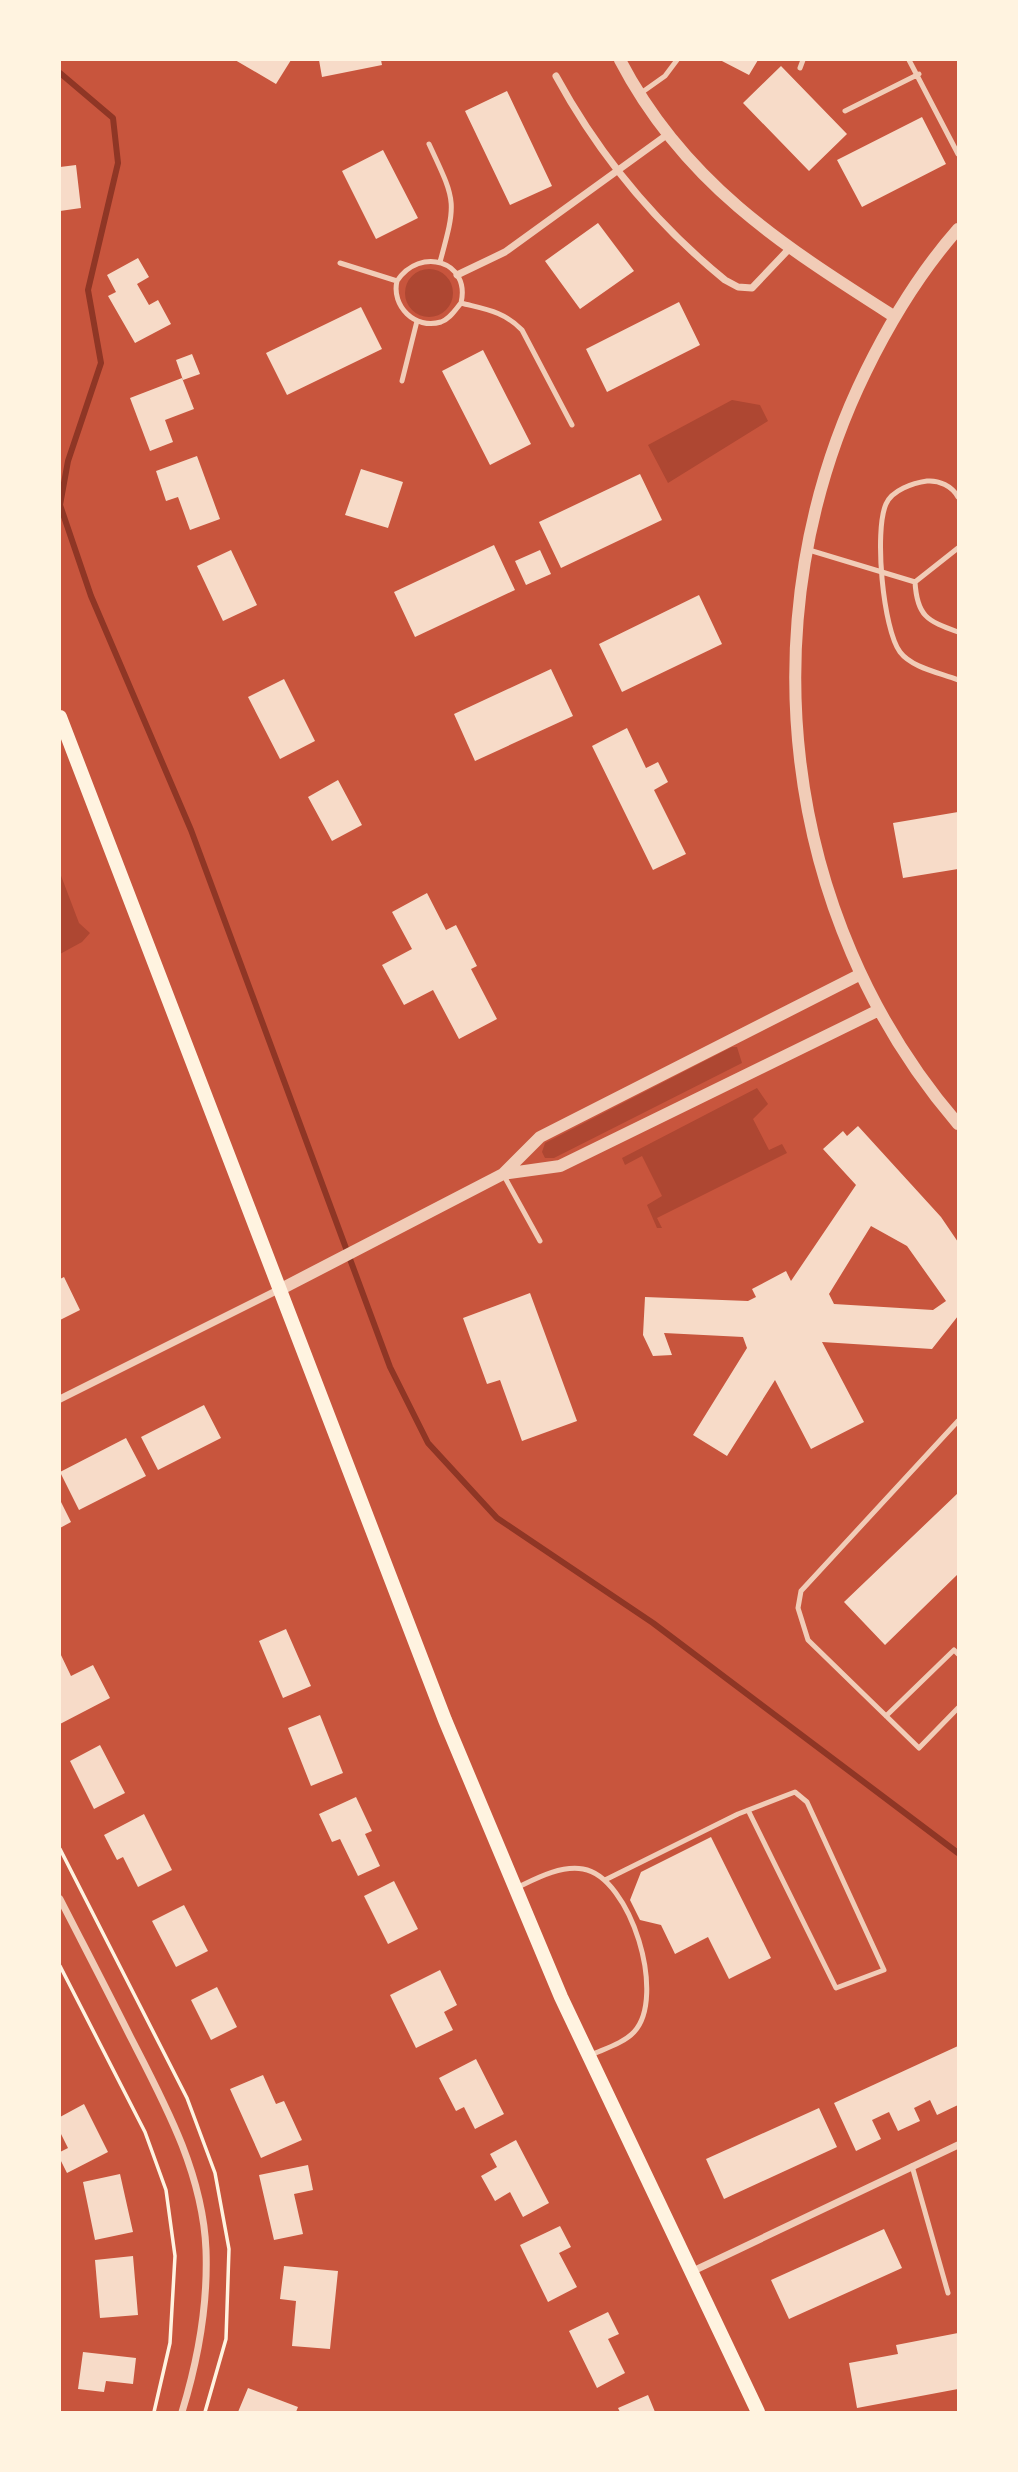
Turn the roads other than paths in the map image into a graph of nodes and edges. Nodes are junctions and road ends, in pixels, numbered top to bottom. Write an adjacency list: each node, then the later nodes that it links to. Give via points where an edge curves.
1 (620, 60): 8 (street)
2 (677, 60): 8 (lane, via 665,76)
3 (803, 60): 5 (lane)
4 (909, 60): 6 (lane)
5 (800, 68)
6 (919, 74): 9 (lane); 12 (lane)
7 (556, 76): 13 (street)
8 (641, 93): 10 (street)
9 (845, 111)
10 (668, 134): 13 (street); 15 (street, via 709,182)
11 (429, 144): 16 (lane, via 453,198)
12 (958, 154)
13 (616, 170): 15 (street, via 701,260 738,287 752,288); 18 (street, via 505,252)
14 (958, 229): 21 (street)
15 (789, 249): 21 (street)
16 (440, 262): 18 (lane); 19 (lane, via 422,261)
17 (340, 263): 19 (lane)
18 (457, 275): 20 (lane)
19 (397, 281): 22 (lane, via 401,308)
20 (461, 303): 22 (lane, via 440,322); 24 (lane, via 498,312 522,330)
21 (895, 317): 27 (street, via 853,396 830,455)
22 (417, 321): 23 (lane)
23 (402, 381)
24 (572, 425)
25 (958, 497): 28 (lane, via 946,484 932,481 908,486 886,503 878,542)
26 (958, 548): 29 (lane)
27 (806, 549): 28 (lane); 33 (street, via 795,637 798,759 825,885)
28 (881, 572): 29 (lane); 31 (lane, via 900,652 910,662)
29 (915, 582): 30 (lane, via 916,605 926,618)
30 (958, 632)
31 (958, 680)
32 (60, 717): 38 (main road)
33 (861, 974): 34 (street); 36 (street, via 540,1137)
34 (879, 1010): 35 (street); 36 (street, via 560,1167)
35 (958, 1124)
36 (503, 1174): 37 (lane); 38 (street)
37 (540, 1241)
38 (281, 1289): 39 (street); 46 (main road)
39 (60, 1399)
40 (958, 1421): 43 (lane, via 801,1591 797,1608 808,1640)
41 (958, 1654): 43 (lane, via 954,1650)
42 (958, 1708): 43 (lane, via 919,1748)
43 (886, 1716)
44 (748, 1810): 44 (lane, via 795,1792 807,1802 884,1970 836,1988); 45 (lane)
45 (605, 1880): 46 (lane, via 584,1869 567,1869); 48 (lane, via 637,1936 646,1975 645,2002 634,2032)
46 (514, 1888): 48 (main road)
47 (60, 1899): 53 (street, via 165,2105 197,2193 206,2250 204,2319)
48 (588, 2057): 51 (main road)
49 (958, 2145): 50 (street)
50 (912, 2166): 51 (street); 52 (lane)
51 (691, 2272): 54 (main road)
52 (948, 2293)
53 (182, 2413)
54 (758, 2413)

